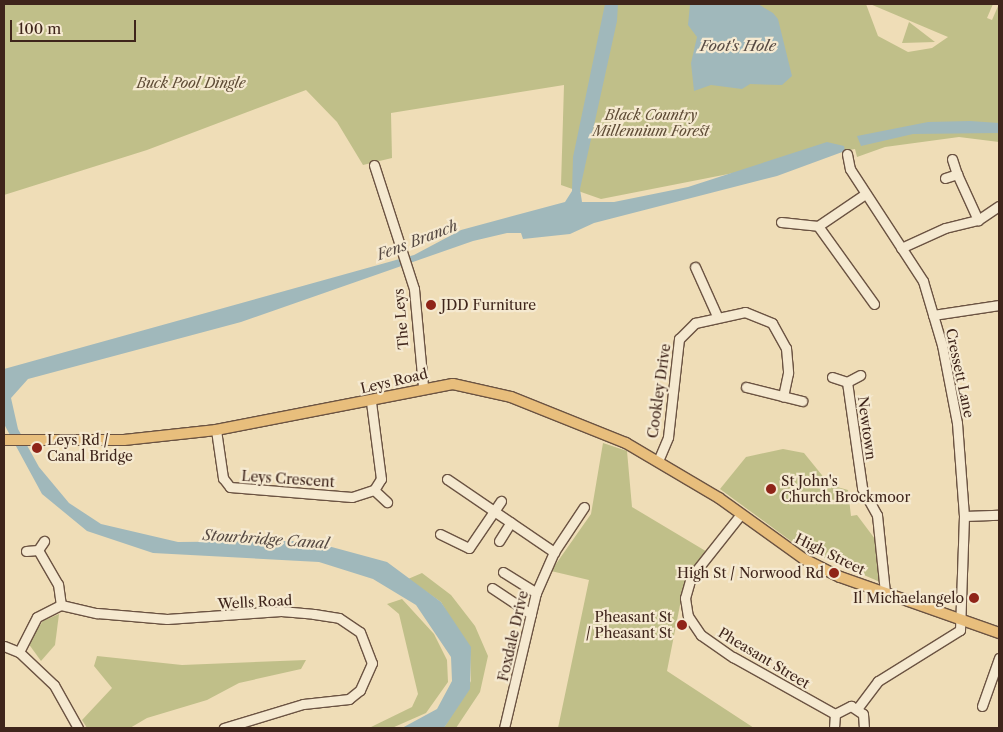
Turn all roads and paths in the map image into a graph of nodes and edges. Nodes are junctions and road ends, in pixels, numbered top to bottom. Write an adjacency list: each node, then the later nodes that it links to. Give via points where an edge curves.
1 (847, 154): 6 (street, Cressett Lane, via 850,169)
2 (952, 159): 4 (street)
3 (374, 165): 20 (street, The Leys, via 408,270)
4 (956, 174): 5 (street); 8 (street)
5 (945, 178)
6 (865, 194): 10 (street); 11 (street, Cressett Lane)
7 (999, 206): 8 (street)
8 (978, 220): 11 (street, via 945,228)
9 (781, 222): 10 (street)
10 (818, 226): 13 (street)
11 (901, 248): 15 (street, Cressett Lane, via 923,281)
12 (696, 267): 16 (street)
13 (874, 304)
14 (999, 305): 15 (street)
15 (933, 315): 36 (street, Cressett Lane, via 957,423)
16 (717, 316): 22 (street, Cookley Drive, via 745,312 772,323 786,348 788,373); 27 (street, Cookley Drive, via 695,323 679,339 668,437)
17 (860, 375): 19 (street, Newtown)
18 (832, 377): 19 (street, Newtown)
19 (847, 382): 47 (street, Newtown, via 862,488 877,515)
20 (423, 386): 24 (main road, Leys Road); 27 (main road, Leys Road, via 453,384 512,397 626,443)
21 (746, 387): 22 (street)
22 (783, 396): 23 (street)
23 (802, 401)
24 (371, 402): 25 (main road, Leys Road); 29 (street, via 382,472)
25 (216, 430): 26 (main road, Leys Road, via 124,440); 29 (street, Leys Crescent, via 223,478 237,490 352,497)
26 (5, 440)
27 (658, 461): 34 (main road, Leys Road)
28 (447, 479): 32 (street)
29 (374, 490): 31 (street)
30 (501, 501): 32 (street)
31 (387, 502)
32 (494, 510): 37 (street); 38 (street, via 469,548)
33 (578, 510): 43 (street, Foxdale Drive)
34 (742, 514): 47 (main road, High Street, via 804,559); 57 (street, Pheasant Street, via 691,577 685,598 688,616 701,635 733,657)
35 (999, 515): 36 (street)
36 (964, 516): 50 (street, Cressett Lane)
37 (511, 522): 40 (street); 43 (street)
38 (440, 534)
39 (44, 541): 41 (street)
40 (499, 541)
41 (38, 550): 42 (street); 48 (street, via 58,584)
42 (26, 551)
43 (554, 552): 46 (street, Foxdale Drive)
44 (503, 572): 46 (street)
45 (492, 588): 49 (street)
46 (536, 593): 49 (street, Foxdale Drive)
47 (886, 594): 50 (main road, High Street)
48 (61, 605): 53 (street, via 38,617); 59 (street, Wells Road, via 97,613 167,619 281,611 339,618 360,632 372,663 360,690 349,699 303,704)
49 (531, 614): 60 (street, Foxdale Drive)
50 (963, 621): 51 (main road, High Street); 56 (street, via 955,634 878,682)
51 (999, 632)
52 (4, 646): 53 (street)
53 (19, 652): 58 (street, via 54,685)
54 (999, 658): 55 (street)
55 (982, 706)
56 (858, 708): 57 (street, via 846,706); 62 (street, via 865,718)
57 (835, 714): 61 (street)
58 (78, 728)
59 (224, 728)
60 (504, 728)
61 (834, 728)
62 (864, 728)

